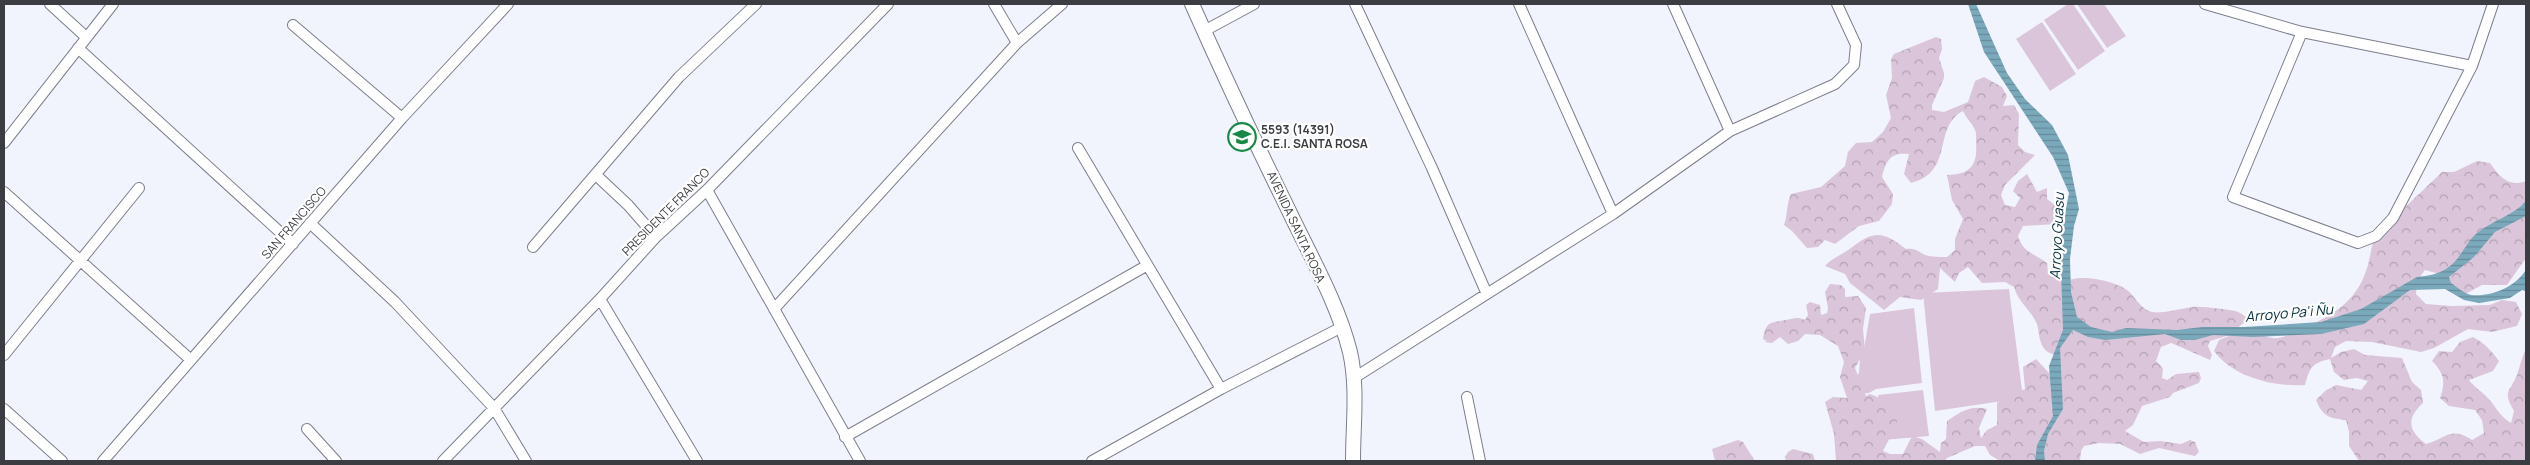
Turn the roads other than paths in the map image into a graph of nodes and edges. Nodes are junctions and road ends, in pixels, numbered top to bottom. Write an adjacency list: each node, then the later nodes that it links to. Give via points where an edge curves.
1 (50, 4): 19 (street)
2 (113, 4): 19 (street)
3 (756, 4): 27 (street, via 680,78)
4 (888, 4): 29 (street, PRESIDENTE FRANCO)
5 (994, 4): 20 (street)
6 (1062, 4): 20 (street)
7 (1192, 4): 17 (main road, AVENIDA SANTA ROSA)
8 (1254, 4): 17 (street)
9 (1355, 4): 38 (street)
10 (1519, 4): 31 (street)
11 (1673, 4): 24 (street)
12 (1837, 4): 24 (street, via 1856,46 1854,65 1835,84)
13 (2205, 4): 18 (street)
14 (2493, 4): 22 (street)
15 (503, 5): 23 (street, SAN FRANCISCO)
16 (293, 25): 23 (street)
17 (1204, 31): 41 (main road, AVENIDA SANTA ROSA)
18 (2302, 32): 22 (street); 22 (street, via 2233,197 2358,243 2376,236 2393,218)
19 (86, 37): 21 (street)
20 (1017, 43): 40 (street)
21 (78, 48): 25 (street); 34 (street)
22 (2472, 66)
23 (402, 118): 32 (street, SAN FRANCISCO)
24 (1730, 131): 31 (street)
25 (4, 143)
26 (1078, 148): 37 (street)
27 (596, 175): 33 (street); 35 (street)
28 (139, 188): 36 (street)
29 (707, 190): 33 (street, PRESIDENTE FRANCO); 40 (street)
30 (4, 192): 36 (street)
31 (1613, 214): 38 (street)
32 (310, 223): 34 (street, SAN FRANCISCO); 47 (street, via 395,302)
33 (656, 237): 39 (street, PRESIDENTE FRANCO)
34 (293, 244): 43 (street, SAN FRANCISCO)
35 (533, 247)
36 (80, 262): 42 (street); 43 (street)
37 (1146, 266): 45 (street); 50 (street)
38 (1486, 292): 44 (street)
39 (600, 298): 47 (street, PRESIDENTE FRANCO); 56 (street)
40 (774, 309): 50 (street)
41 (1342, 327): 44 (main road, AVENIDA SANTA ROSA); 45 (street)
42 (4, 355)
43 (191, 360): 52 (street, SAN FRANCISCO)
44 (1354, 378): 59 (main road, AVENIDA SANTA ROSA)
45 (1221, 389): 58 (street)
46 (1467, 397): 60 (street)
47 (494, 408): 54 (street, PRESIDENTE FRANCO); 55 (street)
48 (4, 409): 51 (street)
49 (307, 429): 53 (street)
50 (845, 437): 57 (street)
51 (62, 461)
52 (104, 461)
53 (336, 461)
54 (443, 461)
55 (526, 461)
56 (697, 461)
57 (860, 461)
58 (1092, 461)
59 (1353, 461)
60 (1480, 461)

